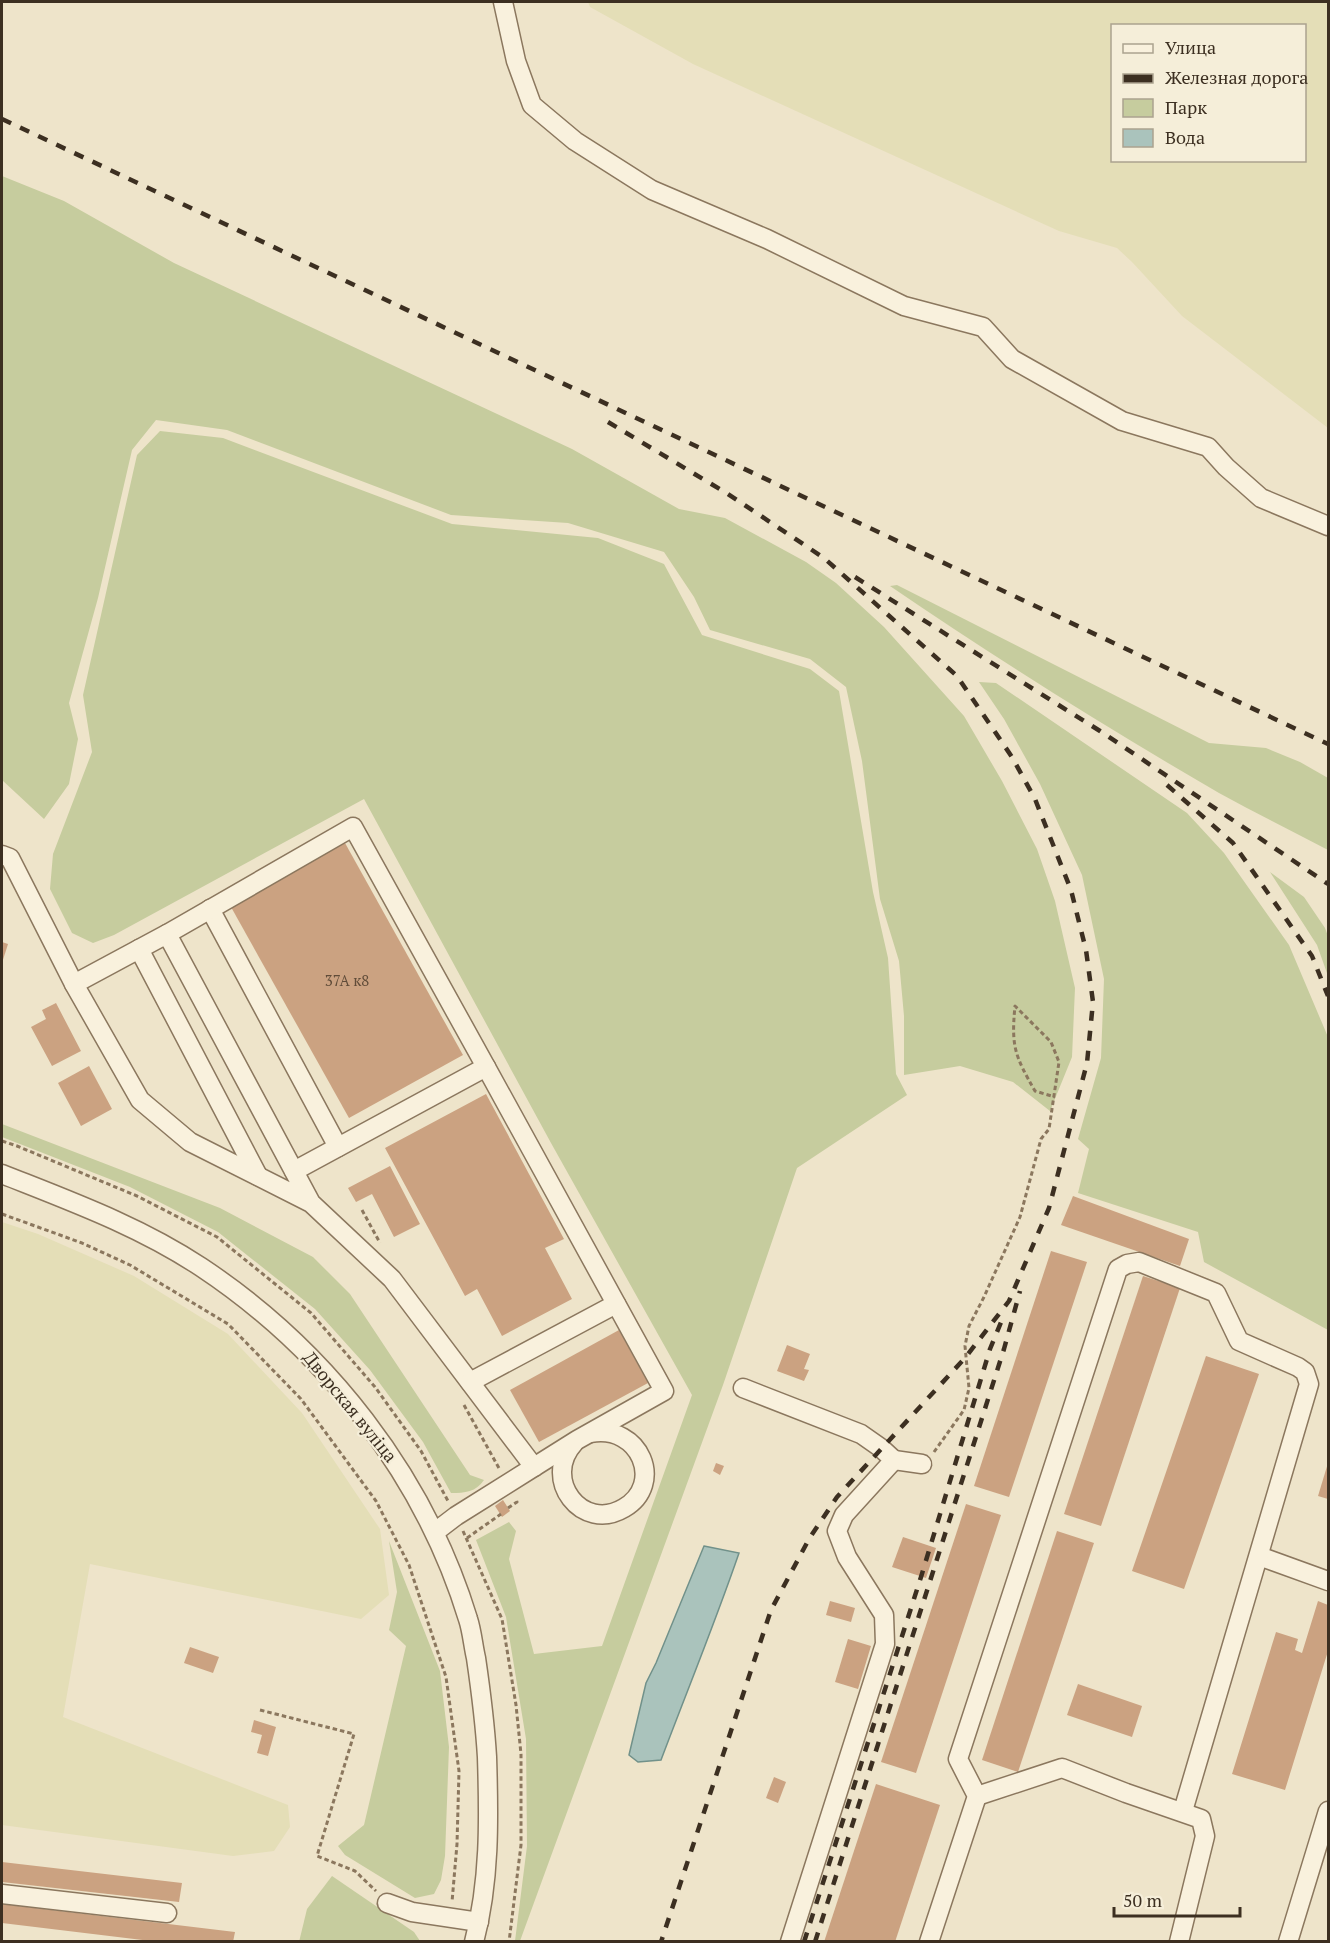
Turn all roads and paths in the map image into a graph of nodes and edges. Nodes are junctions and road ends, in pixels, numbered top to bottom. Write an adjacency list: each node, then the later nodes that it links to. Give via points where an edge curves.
1 (503, 2): 2 (street, via 516,61 532,105 594,154 652,190 767,238 904,306 983,327 1011,359 1122,421 1208,447 1261,498)
2 (1329, 526)
3 (2, 855): 7 (street, via 10,858)
4 (210, 909): 5 (street); 8 (street, via 353,827); 11 (street)
5 (167, 934): 6 (street); 12 (street)
6 (139, 949): 7 (street); 14 (street)
7 (74, 984): 14 (street, via 140,1100 190,1142)
8 (486, 1067): 11 (street); 17 (street)
9 (1055, 1097): 9 (path, via 1059,1062 1051,1042 1015,1006 1012,1034 1018,1062 1035,1091); 23 (path, via 1049,1129 1041,1138 1020,1217 969,1326 965,1346 969,1388 964,1410)
10 (2, 1141): 29 (path, via 137,1196 217,1237 311,1313 375,1387 421,1451)
11 (338, 1147): 12 (street)
12 (294, 1171): 15 (street)
13 (2, 1174): 30 (street, Дворская вуліца, via 145,1235 200,1266 237,1293 302,1348 356,1409 403,1473)
14 (258, 1176): 15 (street)
15 (311, 1203): 18 (street, via 392,1279)
16 (2, 1214): 41 (path, via 130,1265 228,1324 301,1399 376,1501 409,1565 446,1677 459,1771)
17 (616, 1304): 18 (street); 21 (street, via 664,1391)
18 (470, 1382): 24 (street)
19 (743, 1388): 22 (street, via 861,1434)
20 (462, 1402): 26 (path)
21 (583, 1437): 24 (street); 25 (street, via 568,1450); 25 (street, via 602,1431 626,1439 642,1459 642,1487 624,1508 597,1514 572,1501)
22 (894, 1460): 23 (street); 45 (street, via 844,1515 837,1531 847,1557 884,1615 885,1644)
23 (922, 1464)
24 (534, 1467): 25 (street); 26 (street)
25 (561, 1475)
26 (507, 1484): 27 (path, via 517,1502); 29 (street)
27 (508, 1508)
28 (501, 1514): 31 (path)
29 (456, 1516): 30 (street); 31 (path)
30 (435, 1532): 42 (street, Дворская вуліца, via 469,1620 485,1710 488,1799)
31 (467, 1538): 44 (path, via 502,1619 516,1705 521,1754 521,1845)
32 (1259, 1556): 33 (street); 35 (street, via 1309,1384 1305,1372 1239,1341 1216,1293 1139,1262 1127,1264 1118,1269 958,1759); 36 (street)
33 (1329, 1581)
34 (260, 1710): 39 (path, via 354,1734 317,1856 355,1871)
35 (976, 1796): 36 (street, via 1062,1768); 46 (street)
36 (1183, 1811): 47 (street, via 1201,1819 1205,1836)
37 (1329, 1811): 48 (street)
38 (2, 1894): 40 (street)
39 (387, 1903): 41 (street)
40 (167, 1913)
41 (449, 1918): 42 (street)
42 (479, 1922): 43 (street, Дворская вуліца)
43 (474, 1941)
44 (509, 1941)
45 (790, 1941)
46 (929, 1941)
47 (1179, 1941)
48 (1288, 1941)

